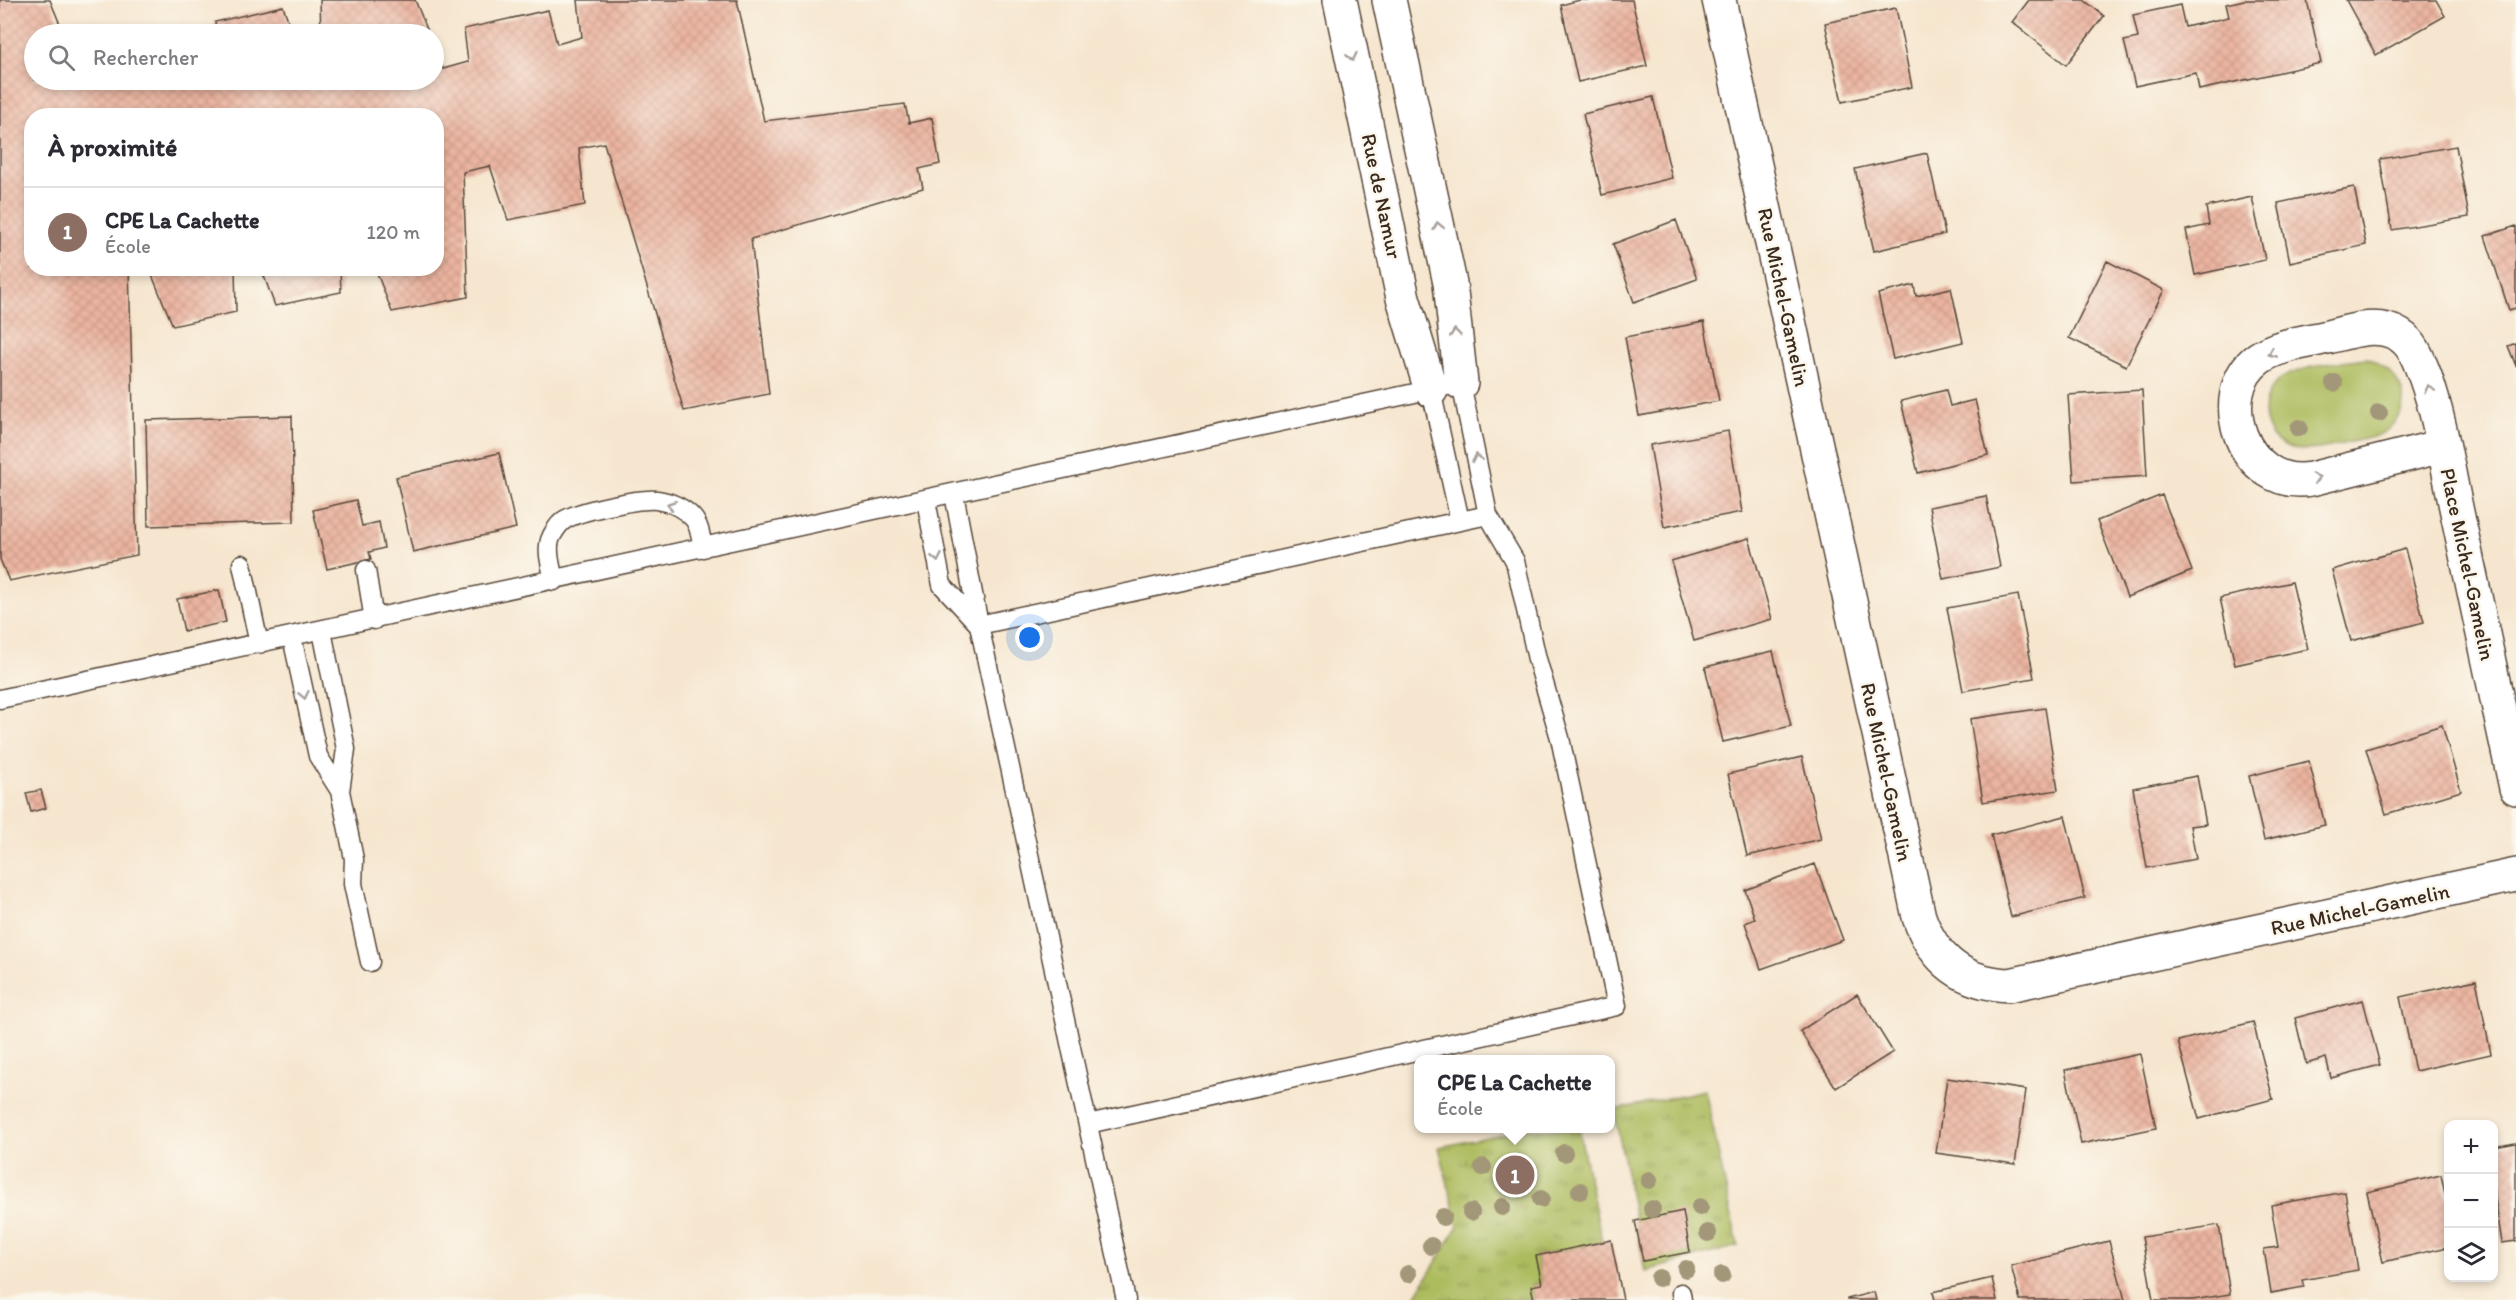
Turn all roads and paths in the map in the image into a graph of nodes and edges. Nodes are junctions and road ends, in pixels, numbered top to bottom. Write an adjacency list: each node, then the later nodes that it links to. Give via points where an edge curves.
1 (1340, 0): 4 (street, Rue de Namur, one-way to 4, via 1403,298)
2 (1389, 0): 4 (street, one-way to 2, via 1450,283)
3 (1719, 0): 22 (street, Rue Michel-Gamelin, via 1919,917 1937,953 1969,978 2009,985)
4 (1446, 386): 6 (lane); 8 (lane, one-way to 4); 9 (lane)
5 (2442, 446): 5 (street, Place Michel-Gamelin, one-way to 5, via 2418,357 2406,340 2389,331 2354,330 2279,349 2250,366 2240,385 2236,406 2246,448 2259,466 2278,478 2311,479); 20 (street, Place Michel-Gamelin)
6 (954, 494): 7 (lane); 15 (lane)
7 (926, 500): 10 (lane); 15 (lane, one-way to 15, via 942,585)
8 (1488, 515): 9 (lane); 24 (lane, via 1515,561 1560,738 1617,1006)
9 (1460, 521): 15 (lane)
10 (703, 548): 13 (lane); 13 (lane, one-way to 13, via 694,519 674,504 655,500 615,506 562,522 549,547)
11 (242, 564): 18 (lane)
12 (366, 570): 14 (lane)
13 (554, 581): 14 (lane)
14 (374, 620): 16 (lane)
15 (979, 625): 24 (lane)
16 (322, 631): 17 (lane); 21 (lane, via 346,749)
17 (292, 638): 18 (lane); 21 (lane, one-way to 21, via 318,756)
18 (259, 644): 19 (lane)
19 (0, 699)
20 (2516, 788)
21 (340, 791): 23 (lane, via 354,859 353,884)
22 (2516, 875)
23 (370, 962)
24 (1088, 1124): 25 (lane)
25 (1126, 1300)

